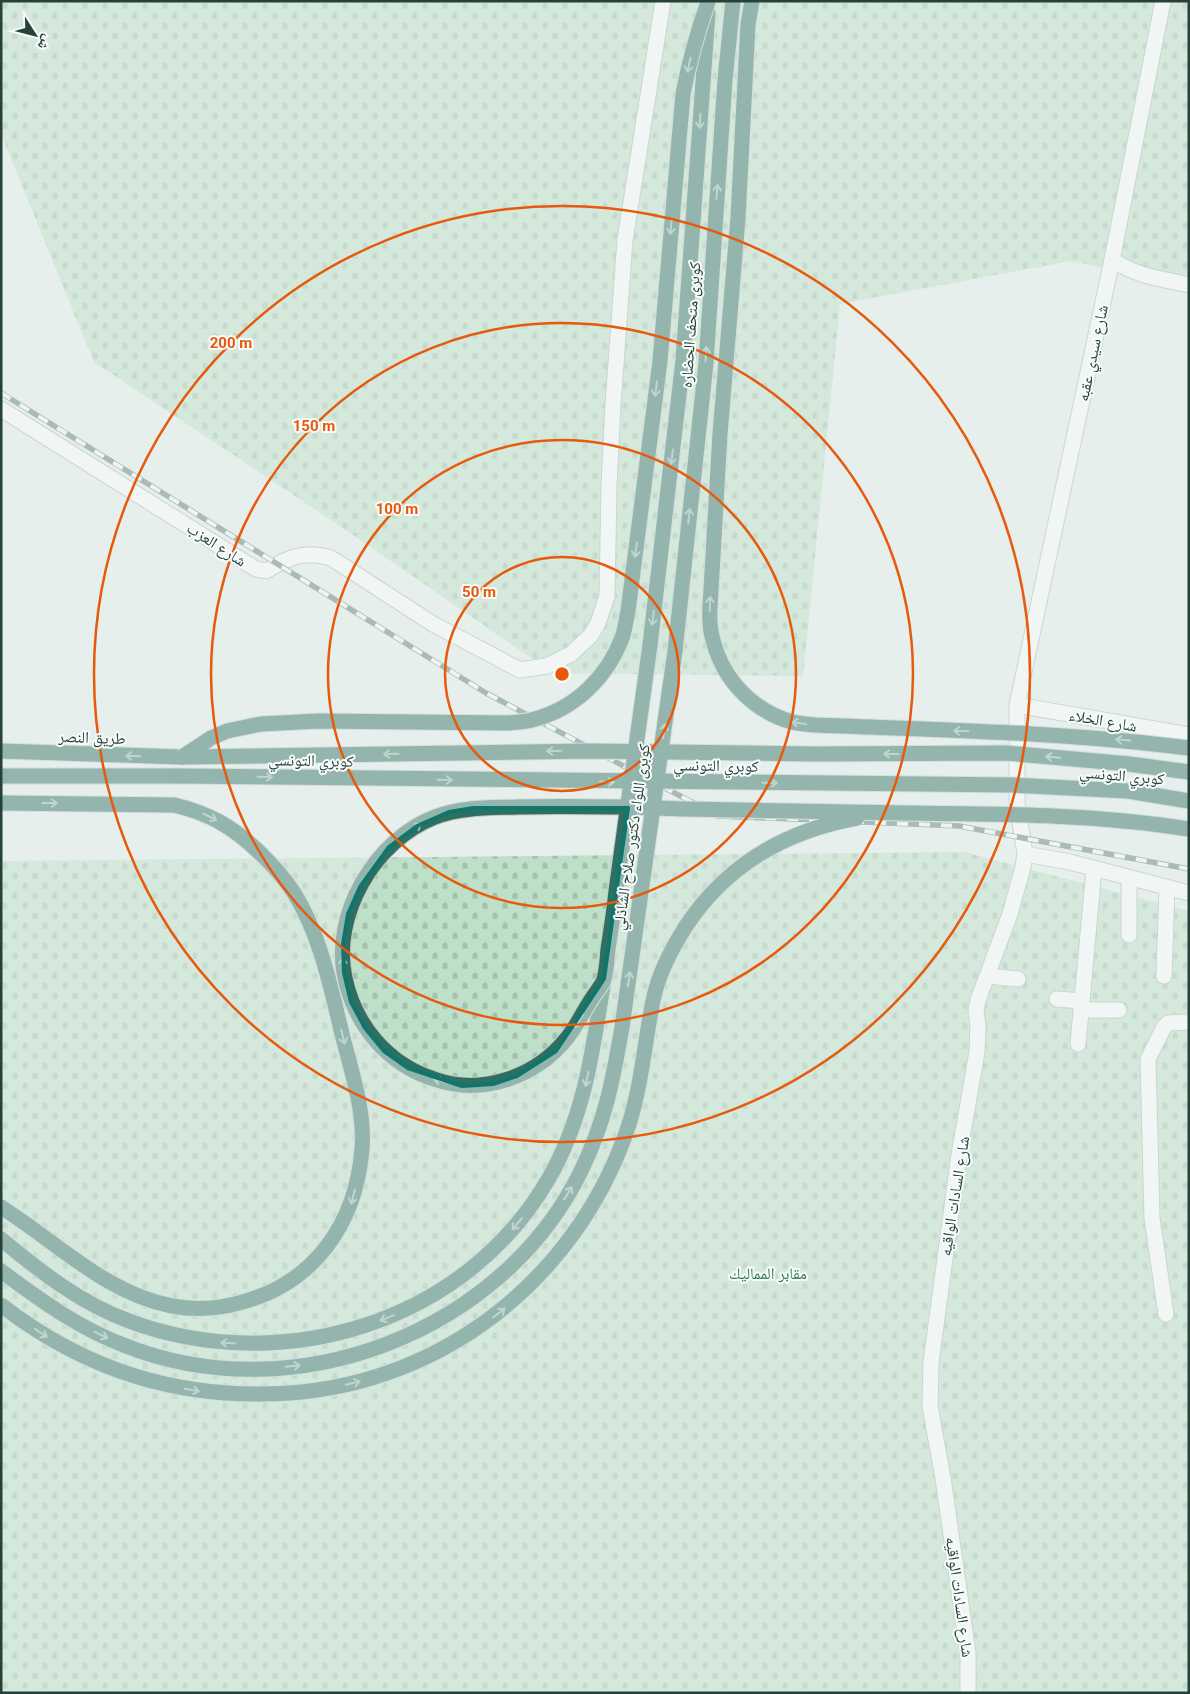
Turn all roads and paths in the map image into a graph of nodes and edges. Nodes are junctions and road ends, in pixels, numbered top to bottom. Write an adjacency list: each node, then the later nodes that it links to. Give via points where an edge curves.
1 (664, 1): 8 (street, شارع العزب, via 626,240 613,413 607,596 598,623 571,654 553,664 520,670 433,624 331,558 299,555 266,571 256,569)
2 (733, 1): 10 (highway, كوبرى متحف الحضاره, one-way to 2, via 706,363)
3 (752, 1): 13 (highway, one-way to 3, bridge, via 1057,735 793,722 770,714 750,700 733,683 720,662 712,639 711,590)
4 (1163, 1): 6 (street, شارع سيدي عقبه)
5 (708, 2): 9 (highway, كوبرى متحف الحضاره, one-way to 9, bridge, via 683,360); 15 (highway, one-way to 15, bridge, via 683,94 660,361 628,611 612,660 598,681 558,711 534,720 509,723 318,721 261,724 211,738)
6 (1112, 260): 7 (street, via 1142,275); 11 (street, شارع سيدي عقبه)
7 (1189, 285)
8 (1, 409)
9 (650, 645): 30 (highway, كوبرى اللواء دكتور صلاح الشاذلي, bridge)
10 (675, 651): 39 (highway, كوبرى اللواء دكتور صلاح الشاذلي, one-way to 10, bridge, via 56,1311 126,1346 191,1364 250,1368 315,1364 377,1348 439,1320 468,1302 514,1263 543,1231 580,1172 608,1103 622,1027)
11 (1017, 705): 12 (street, شارع الخلاء); 22 (street, شارع السادات الواقيه, via 1017,803)
12 (1189, 734)
13 (1189, 748)
14 (1, 751): 15 (highway, طريق النصر, one-way to 14)
15 (182, 757): 16 (highway, كوبري التونسي, one-way to 15, bridge, via 1006,753 590,751)
16 (1189, 772)
17 (1, 776): 18 (highway, كوبري التونسي, one-way to 18, bridge, via 1013,785 1128,791)
18 (1189, 801)
19 (1, 803): 37 (highway, one-way to 37, via 174,805 215,819 250,843 280,873 294,893 314,935 351,1065 362,1146 351,1204 322,1252 277,1290 224,1307 171,1306 125,1290 84,1267)
20 (892, 813): 21 (highway, bridge, via 1081,817); 30 (highway, one-way to 20, bridge, via 568,1037 538,1065 493,1084 462,1086 435,1080 408,1068 384,1051 360,1020 351,1002 344,973 343,944 348,914 378,859 417,826 449,812 473,808 558,806); 40 (highway, one-way to 20, bridge, via 45,1337 100,1364 174,1386 222,1394 280,1394 336,1387 390,1372 437,1352 508,1306 530,1285 570,1240 598,1195 615,1162 634,1108 654,995 664,965 676,941 713,891 758,854 802,832 846,820)
21 (1189, 829)
22 (1024, 854): 23 (street); 28 (street, شارع السادات الواقيه, via 1010,914)
23 (1094, 869): 24 (street); 33 (street)
24 (1129, 878): 25 (street); 27 (street)
25 (1167, 888): 26 (street); 29 (street)
26 (1189, 893)
27 (1129, 934)
28 (987, 976): 31 (street); 42 (street, شارع السادات الواقيه, via 976,1011 977,1052 930,1362 930,1406 968,1654)
29 (1164, 976)
30 (604, 979): 38 (highway, كوبرى اللواء دكتور صلاح الشاذلي, one-way to 38, via 582,1100 569,1138 549,1178 524,1216 492,1250 454,1282 408,1309 359,1328 309,1340 257,1344 201,1340 150,1328 105,1311 62,1287)
31 (1018, 979)
32 (1057, 999): 33 (street)
33 (1081, 1006): 34 (street); 36 (street)
34 (1119, 1010)
35 (1189, 1022): 41 (street, via 1168,1023 1148,1059 1152,1218)
36 (1078, 1044)
37 (1, 1207)
38 (1, 1239)
39 (1, 1271)
40 (1, 1305)
41 (1166, 1314)
42 (968, 1693)

